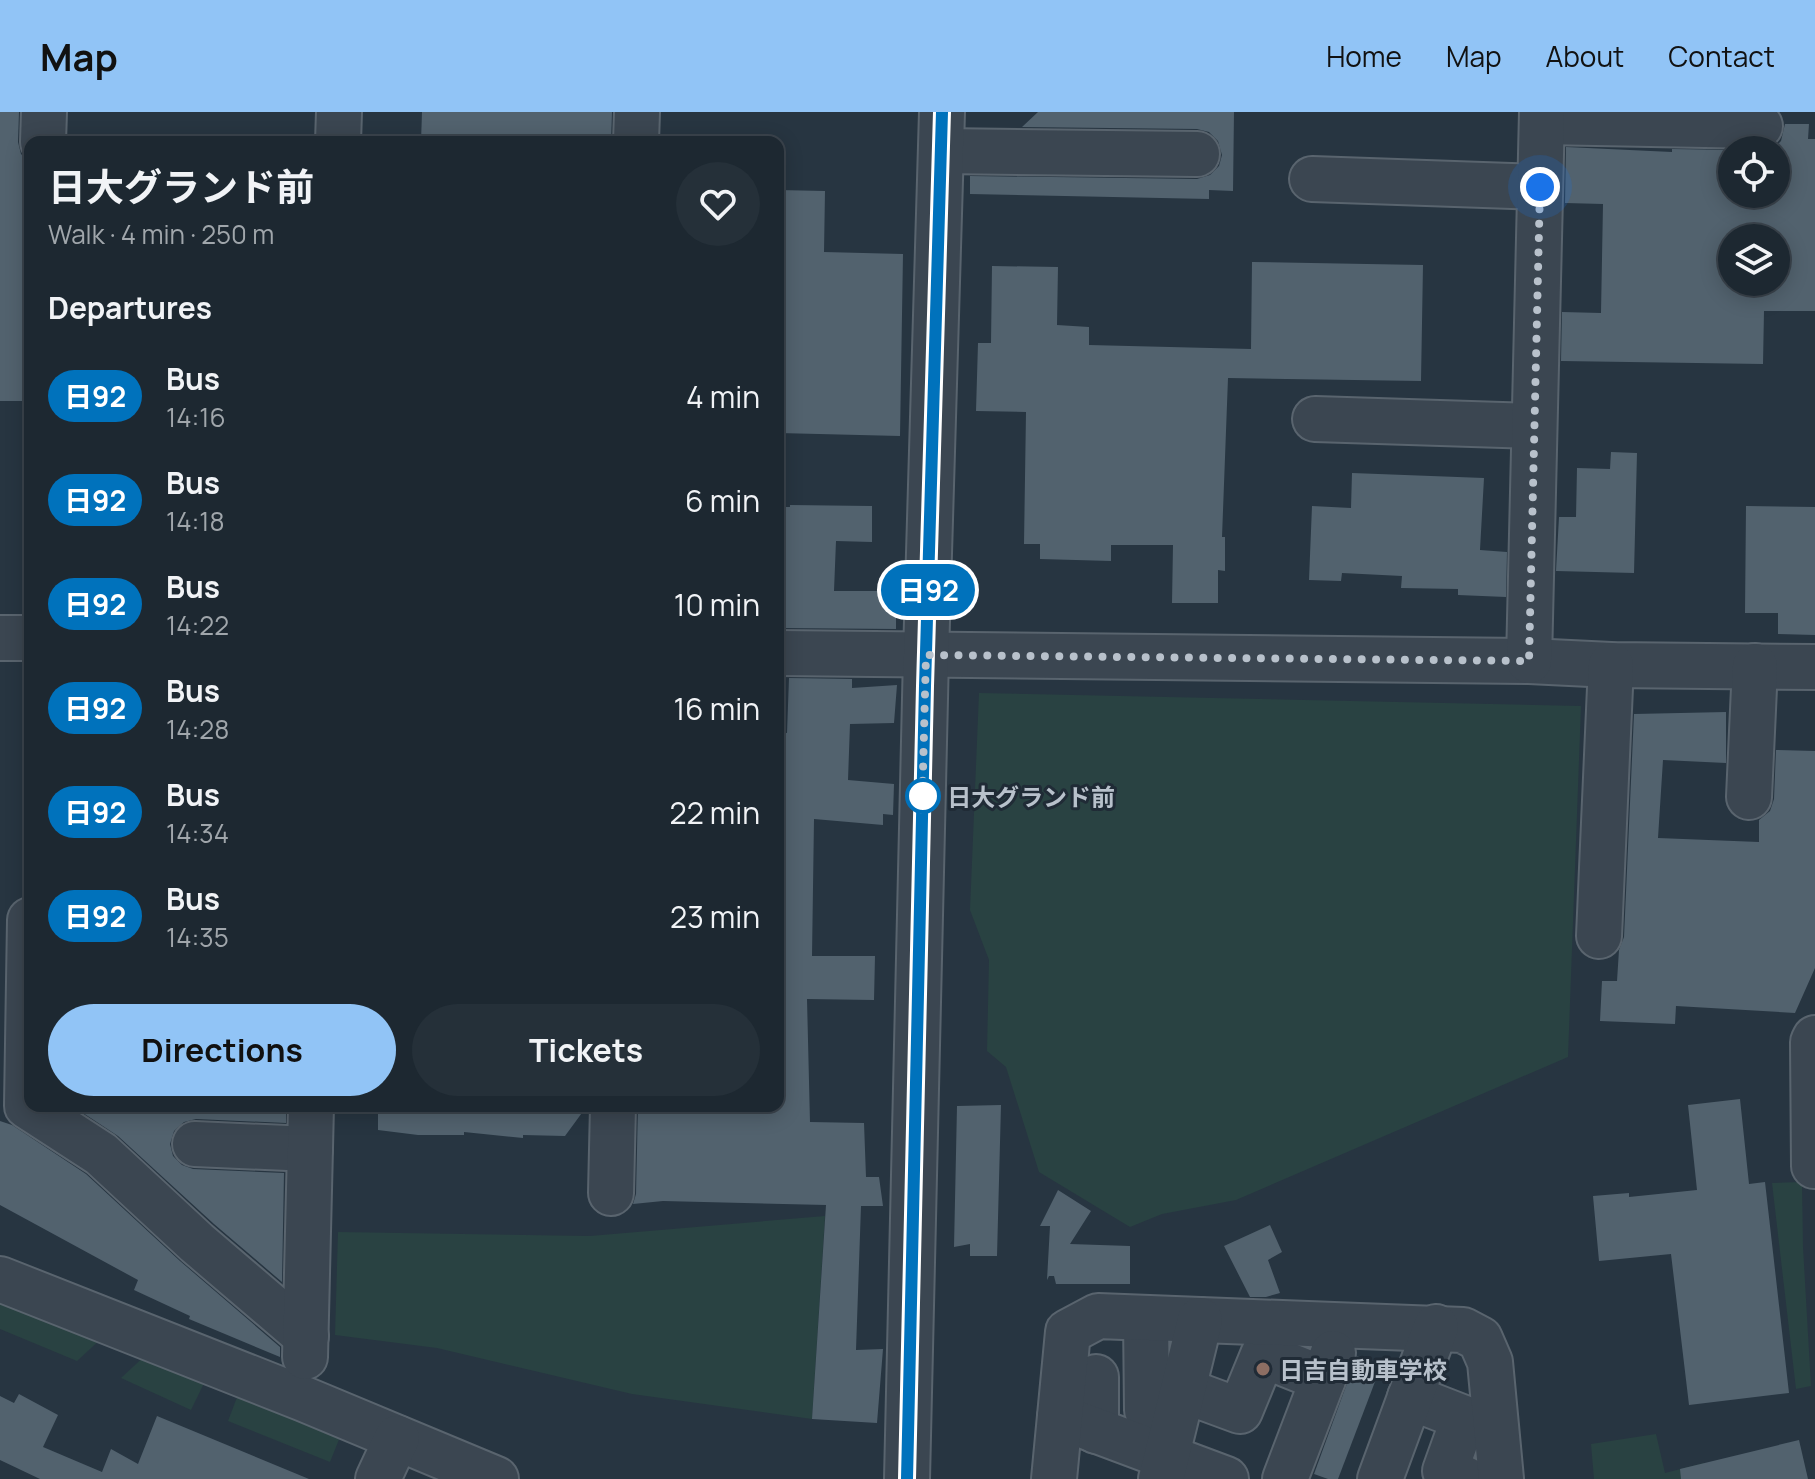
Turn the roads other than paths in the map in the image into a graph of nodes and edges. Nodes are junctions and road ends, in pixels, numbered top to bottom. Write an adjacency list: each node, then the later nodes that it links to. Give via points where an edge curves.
1 (44, 112): 7 (street)
2 (339, 112): 8 (street)
3 (637, 112): 9 (street)
4 (1542, 117): 5 (street); 12 (street)
5 (1760, 126)
6 (941, 132): 10 (street); 18 (street)
7 (43, 136)
8 (338, 136)
9 (636, 136)
10 (1197, 154)
11 (1312, 181): 12 (street)
12 (1540, 187): 14 (street)
13 (1315, 419): 14 (street)
14 (1534, 426): 19 (street)
15 (0, 638): 16 (street)
16 (24, 638)
17 (784, 653): 18 (street)
18 (926, 655): 19 (street); 50 (street)
19 (1529, 661): 20 (street)
20 (1611, 665): 21 (street); 24 (street)
21 (1755, 666): 22 (street); 23 (street)
22 (1815, 667)
23 (1749, 797)
24 (1599, 936)
25 (24, 1026): 27 (street)
26 (1815, 1038): 33 (street)
27 (22, 1062)
28 (36, 1112): 40 (street, via 101,1154)
29 (311, 1112): 32 (street)
30 (613, 1112): 34 (street)
31 (195, 1144): 32 (street)
32 (310, 1149): 40 (street)
33 (1814, 1166)
34 (611, 1193)
35 (0, 1279): 44 (street)
36 (1146, 1318): 37 (street); 42 (street); 45 (street, via 1098,1316 1068,1332)
37 (1200, 1320): 38 (street); 42 (street)
38 (1344, 1324): 39 (street); 41 (street)
39 (1436, 1327): 43 (street); 56 (street, via 1463,1330 1480,1339 1490,1362)
40 (306, 1336): 44 (street)
41 (1323, 1379): 42 (street, via 1263,1355 1240,1411); 53 (street)
42 (1138, 1386): 45 (street); 47 (street)
43 (1410, 1397): 54 (street); 55 (street, via 1464,1418 1445,1471)
44 (304, 1399): 46 (street)
45 (1078, 1424): 47 (street); 51 (street)
46 (397, 1438): 48 (street); 49 (street)
47 (1164, 1468): 52 (street)
48 (378, 1479)
49 (496, 1479)
50 (907, 1479)
51 (1054, 1479)
52 (1226, 1479)
53 (1285, 1479)
54 (1380, 1479)
55 (1465, 1479)
56 (1501, 1479)

